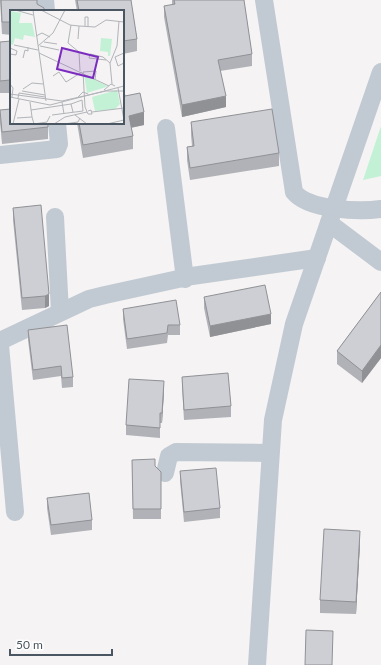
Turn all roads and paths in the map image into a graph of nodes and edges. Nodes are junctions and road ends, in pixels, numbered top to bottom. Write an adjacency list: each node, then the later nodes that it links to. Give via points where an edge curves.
1 (45, 0): 3 (street)
2 (264, 0): 9 (street, via 294,192)
3 (46, 10)
4 (381, 72): 9 (street)
5 (57, 124): 7 (street, via 57,149)
6 (166, 128): 13 (street)
7 (0, 155)
8 (381, 209): 9 (street)
9 (331, 215): 11 (street); 12 (street)
10 (55, 217): 14 (street)
11 (317, 258): 13 (street); 17 (street, via 294,324 273,420)
12 (381, 262)
13 (185, 279): 14 (street, via 99,296)
14 (60, 312): 15 (street)
15 (0, 341)
16 (0, 345): 19 (street)
17 (270, 453): 18 (street, via 176,452 169,456); 20 (street)
18 (165, 473)
19 (15, 512)
20 (257, 665)

